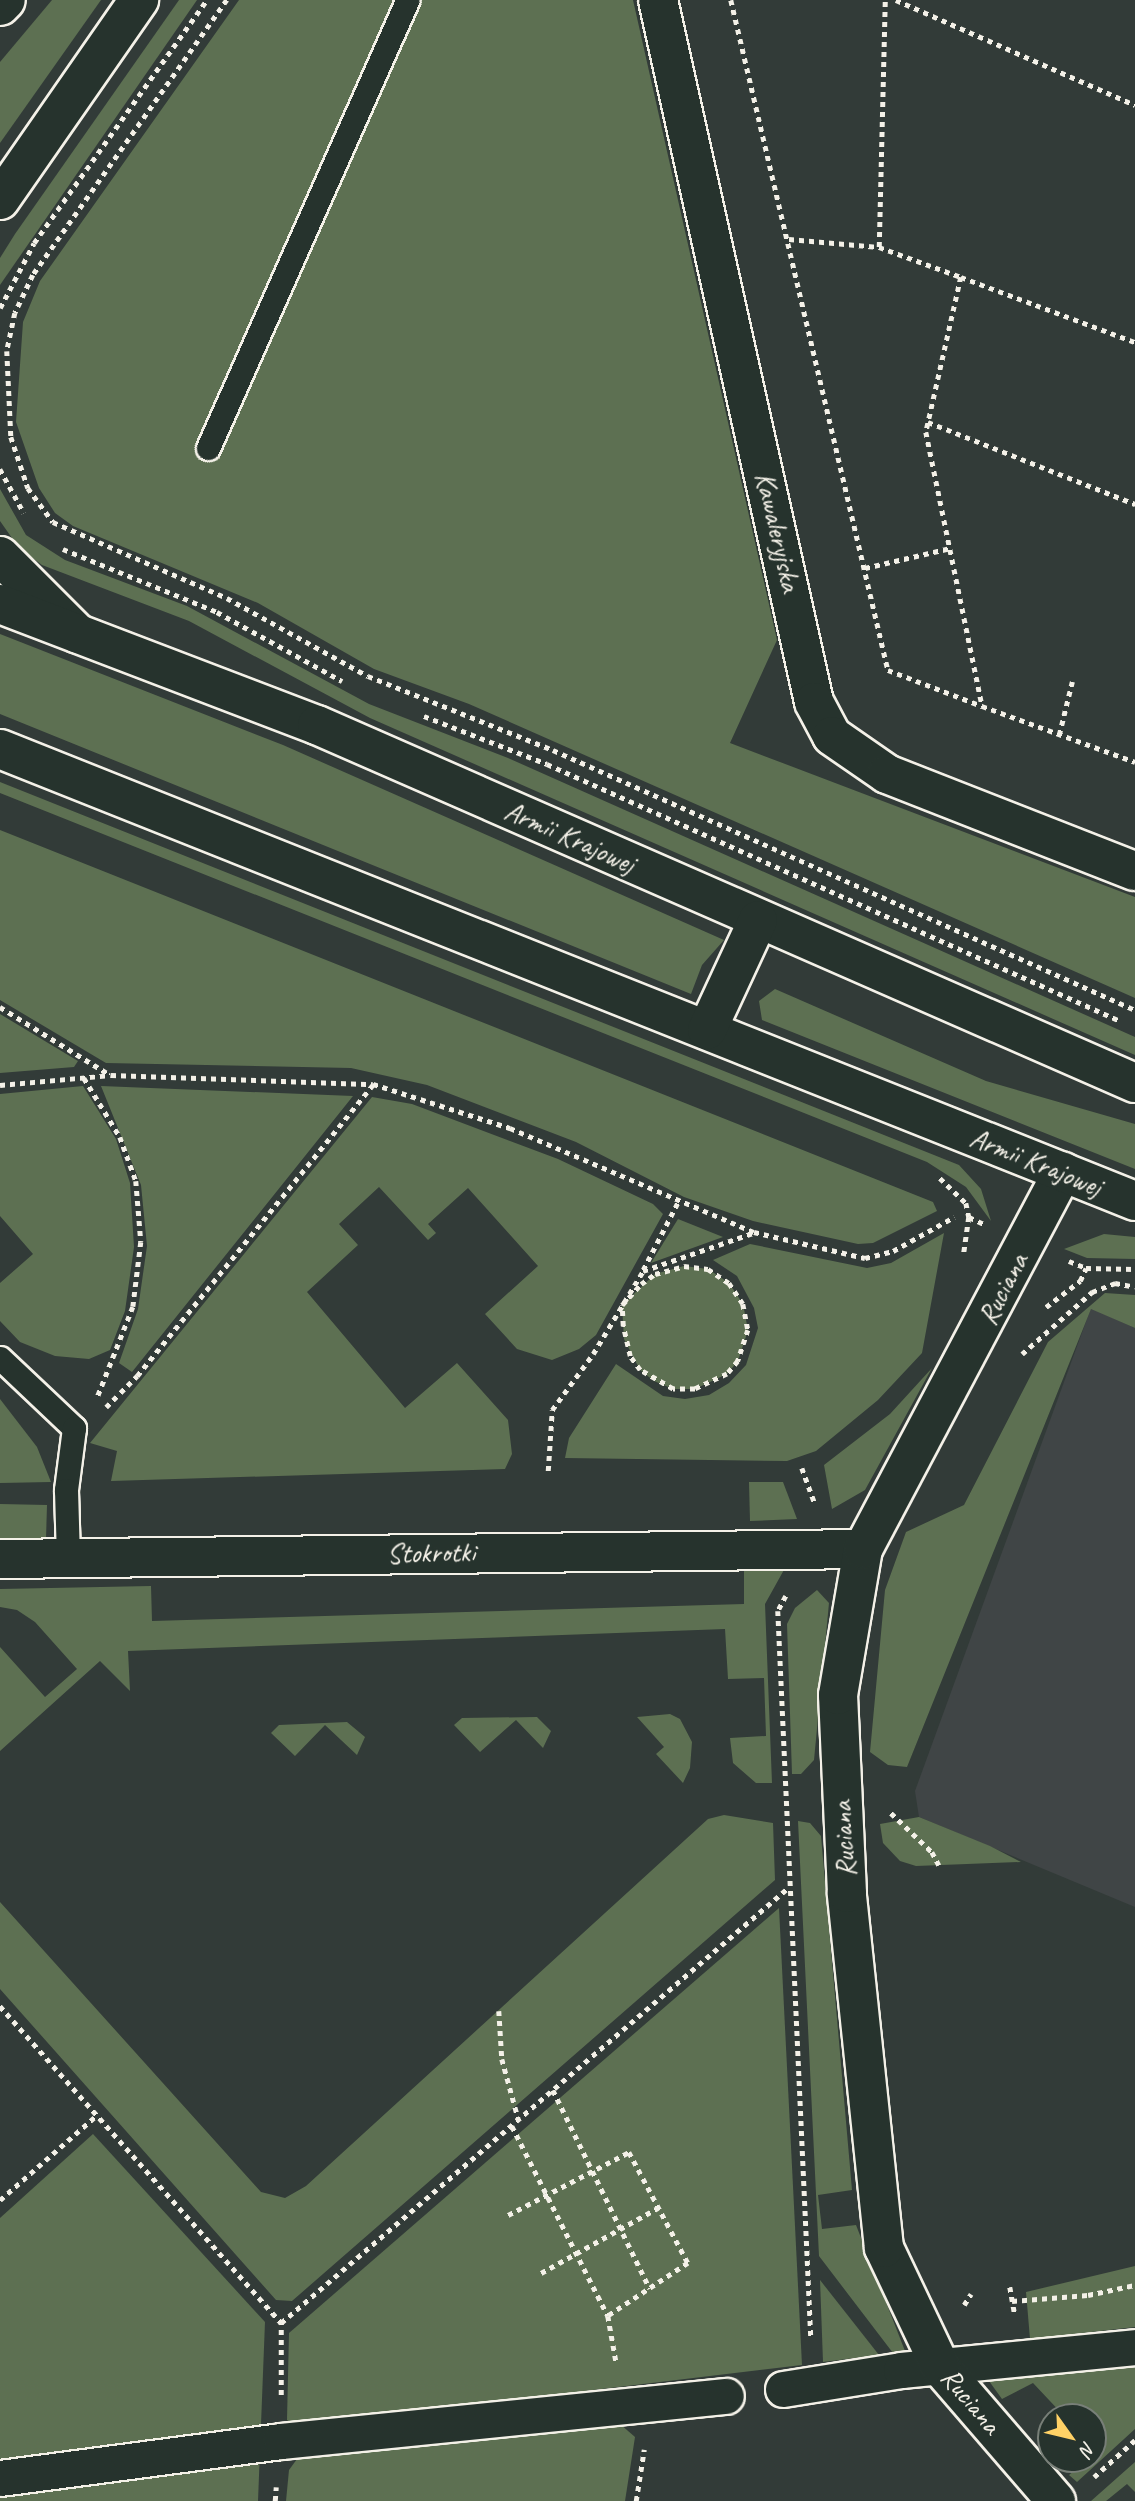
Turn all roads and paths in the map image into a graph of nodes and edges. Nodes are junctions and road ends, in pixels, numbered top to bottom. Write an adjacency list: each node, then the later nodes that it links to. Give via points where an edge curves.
1 (6, 0): 10 (street)
2 (139, 0): 12 (street)
3 (207, 0): 16 (path, via 34,243)
4 (227, 0): 39 (path, via 33,275 15,313 7,351 10,437 23,477 53,522 227,598 368,676 553,750)
5 (407, 0): 19 (lane)
6 (658, 0): 36 (street, Kawaleryjska, via 814,702 832,736 887,774)
7 (732, 0): 13 (path)
8 (885, 0): 14 (path)
9 (896, 0): 11 (path)
10 (0, 6)
11 (1135, 105)
12 (0, 200)
13 (789, 239): 14 (path); 26 (path)
14 (879, 247): 15 (path)
15 (961, 277): 17 (path); 18 (path)
16 (0, 308)
17 (1135, 342)
18 (928, 422): 21 (path); 24 (path, via 926,432)
19 (208, 448)
20 (0, 470): 22 (path)
21 (1135, 504)
22 (30, 523)
23 (51, 543): 30 (path, via 217,612)
24 (951, 548): 26 (path); 31 (path)
25 (0, 556): 28 (street)
26 (865, 568): 31 (path, via 888,670)
27 (0, 604): 28 (street, Armii Krajowej)
28 (82, 638): 37 (street, Armii Krajowej, via 317,725)
29 (1072, 682): 33 (path)
30 (355, 687)
31 (982, 706): 33 (path)
32 (414, 713): 40 (path, via 547,764)
33 (1059, 735): 35 (path)
34 (0, 749): 41 (street, Armii Krajowej)
35 (1135, 762)
36 (1135, 871)
37 (758, 920): 41 (street); 44 (street, Armii Krajowej)
38 (0, 1007): 42 (path)
39 (1135, 1010)
40 (1131, 1026)
41 (707, 1030): 47 (street, Armii Krajowej)
42 (111, 1075): 43 (path); 45 (path)
43 (84, 1078): 46 (path); 57 (path, via 120,1137 136,1181 141,1242 133,1307)
44 (1135, 1083)
45 (373, 1084): 49 (path, via 510,1128); 58 (path, via 138,1376)
46 (0, 1085)
47 (1063, 1172): 48 (street, Armii Krajowej); 62 (street, Ruciana)
48 (1135, 1201)
49 (677, 1202): 51 (path); 52 (path)
50 (954, 1217): 51 (path, via 893,1251 865,1258)
51 (754, 1232): 52 (path)
52 (643, 1271): 54 (path)
53 (1135, 1286): 56 (path, via 1115,1283 1092,1292)
54 (622, 1305): 54 (path, via 630,1356 654,1381 673,1389 712,1384 727,1374 745,1345 743,1304 729,1283 708,1269 684,1266 655,1274); 60 (path, via 552,1410)
55 (0, 1358): 63 (lane, via 74,1428 66,1490)
56 (1012, 1364)
57 (96, 1402)
58 (103, 1410)
59 (802, 1468): 61 (path, via 817,1508)
60 (548, 1471)
61 (817, 1547): 62 (street, Stokrotki); 63 (street, Stokrotki); 67 (path, via 778,1611)
62 (863, 1549): 88 (street, Ruciana, via 838,1695 847,1893 884,2248)
63 (68, 1557): 64 (street, Stokrotki)
64 (0, 1559)
65 (884, 1803): 66 (path)
66 (939, 1865)
67 (789, 1888): 70 (path); 89 (path)
68 (0, 2006): 71 (path)
69 (499, 2011): 72 (path, via 502,2059)
70 (553, 2090): 72 (path); 74 (path)
71 (97, 2115): 76 (path); 86 (path)
72 (519, 2121): 73 (path)
73 (512, 2126): 75 (path); 86 (path)
74 (593, 2171): 75 (path); 77 (path, via 629,2152); 79 (path)
75 (546, 2195): 78 (path); 80 (path)
76 (0, 2200)
77 (658, 2208): 79 (path); 83 (path, via 688,2263)
78 (508, 2215)
79 (621, 2229): 80 (path); 83 (path)
80 (575, 2254): 81 (path); 85 (path)
81 (541, 2273)
82 (1135, 2285): 84 (path, via 1088,2295)
83 (650, 2289): 85 (path)
84 (1013, 2301)
85 (608, 2316): 91 (path, via 619,2376)
86 (281, 2323): 93 (path)
87 (1135, 2347): 88 (street)
88 (941, 2368): 89 (street); 95 (street, Ruciana)
89 (798, 2386)
90 (726, 2396): 91 (street)
91 (637, 2405): 93 (street); 96 (path, via 647,2432)
92 (1135, 2440): 95 (path)
93 (281, 2441): 94 (street)
94 (0, 2478)
95 (1071, 2492)
96 (636, 2501)

